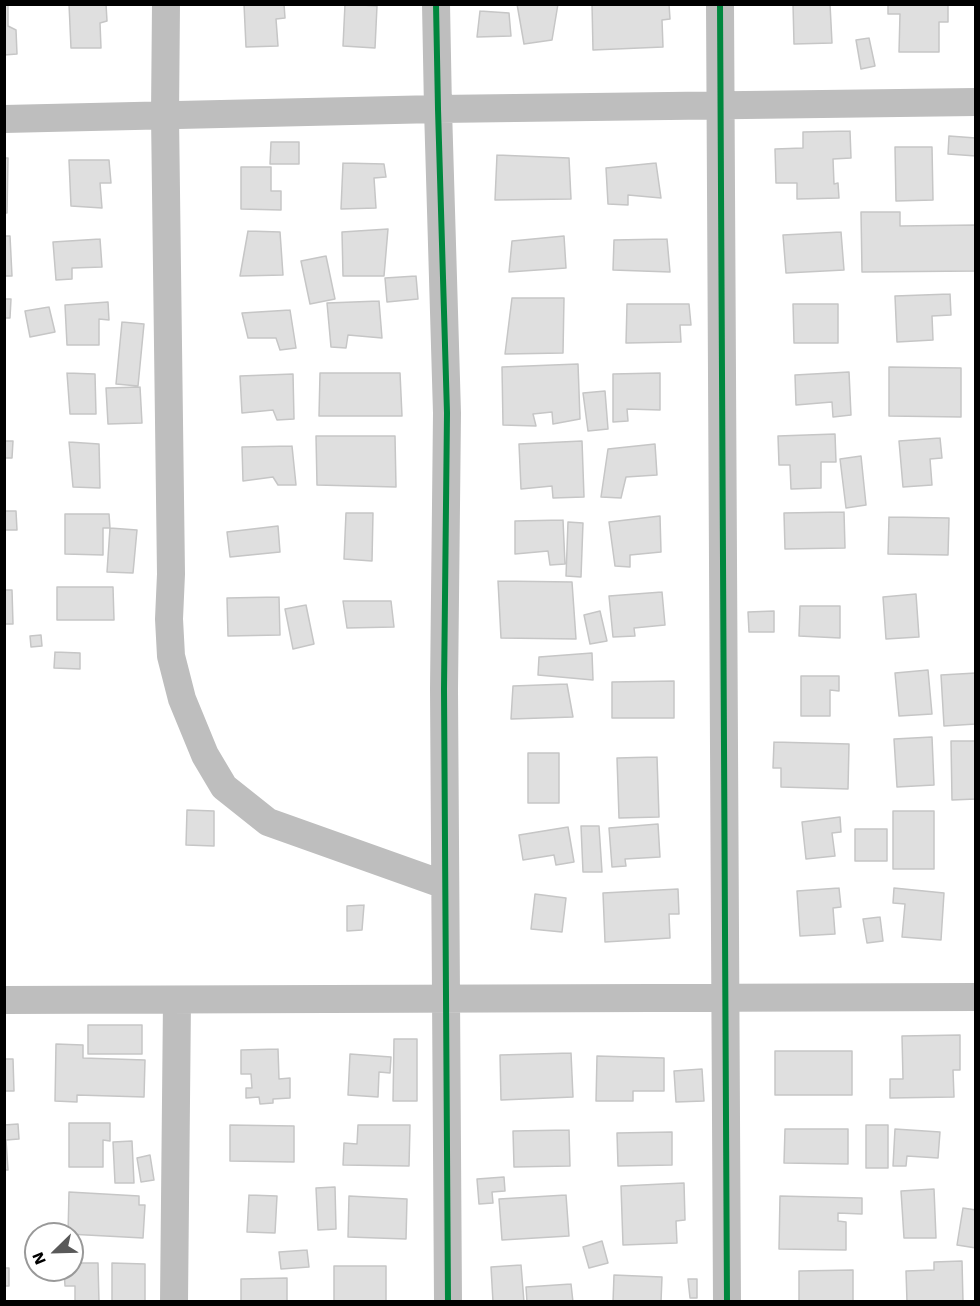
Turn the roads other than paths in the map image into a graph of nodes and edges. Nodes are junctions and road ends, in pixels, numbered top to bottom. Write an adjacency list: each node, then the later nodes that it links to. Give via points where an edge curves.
1 (166, 4): 7 (street)
2 (436, 4): 6 (street)
3 (720, 4): 5 (street)
4 (975, 102): 5 (street)
5 (721, 104): 6 (street); 11 (street)
6 (438, 109): 7 (street); 9 (street, via 447,412)
7 (165, 115): 8 (street); 9 (street, via 169,619 171,656 182,699 205,755 224,788 268,822)
8 (4, 119)
9 (445, 885): 12 (street)
10 (975, 997): 11 (street)
11 (725, 998): 12 (street); 17 (street)
12 (446, 999): 14 (street); 16 (street)
13 (4, 1000): 14 (street)
14 (177, 1000): 15 (street)
15 (174, 1302)
16 (448, 1302)
17 (728, 1302)

